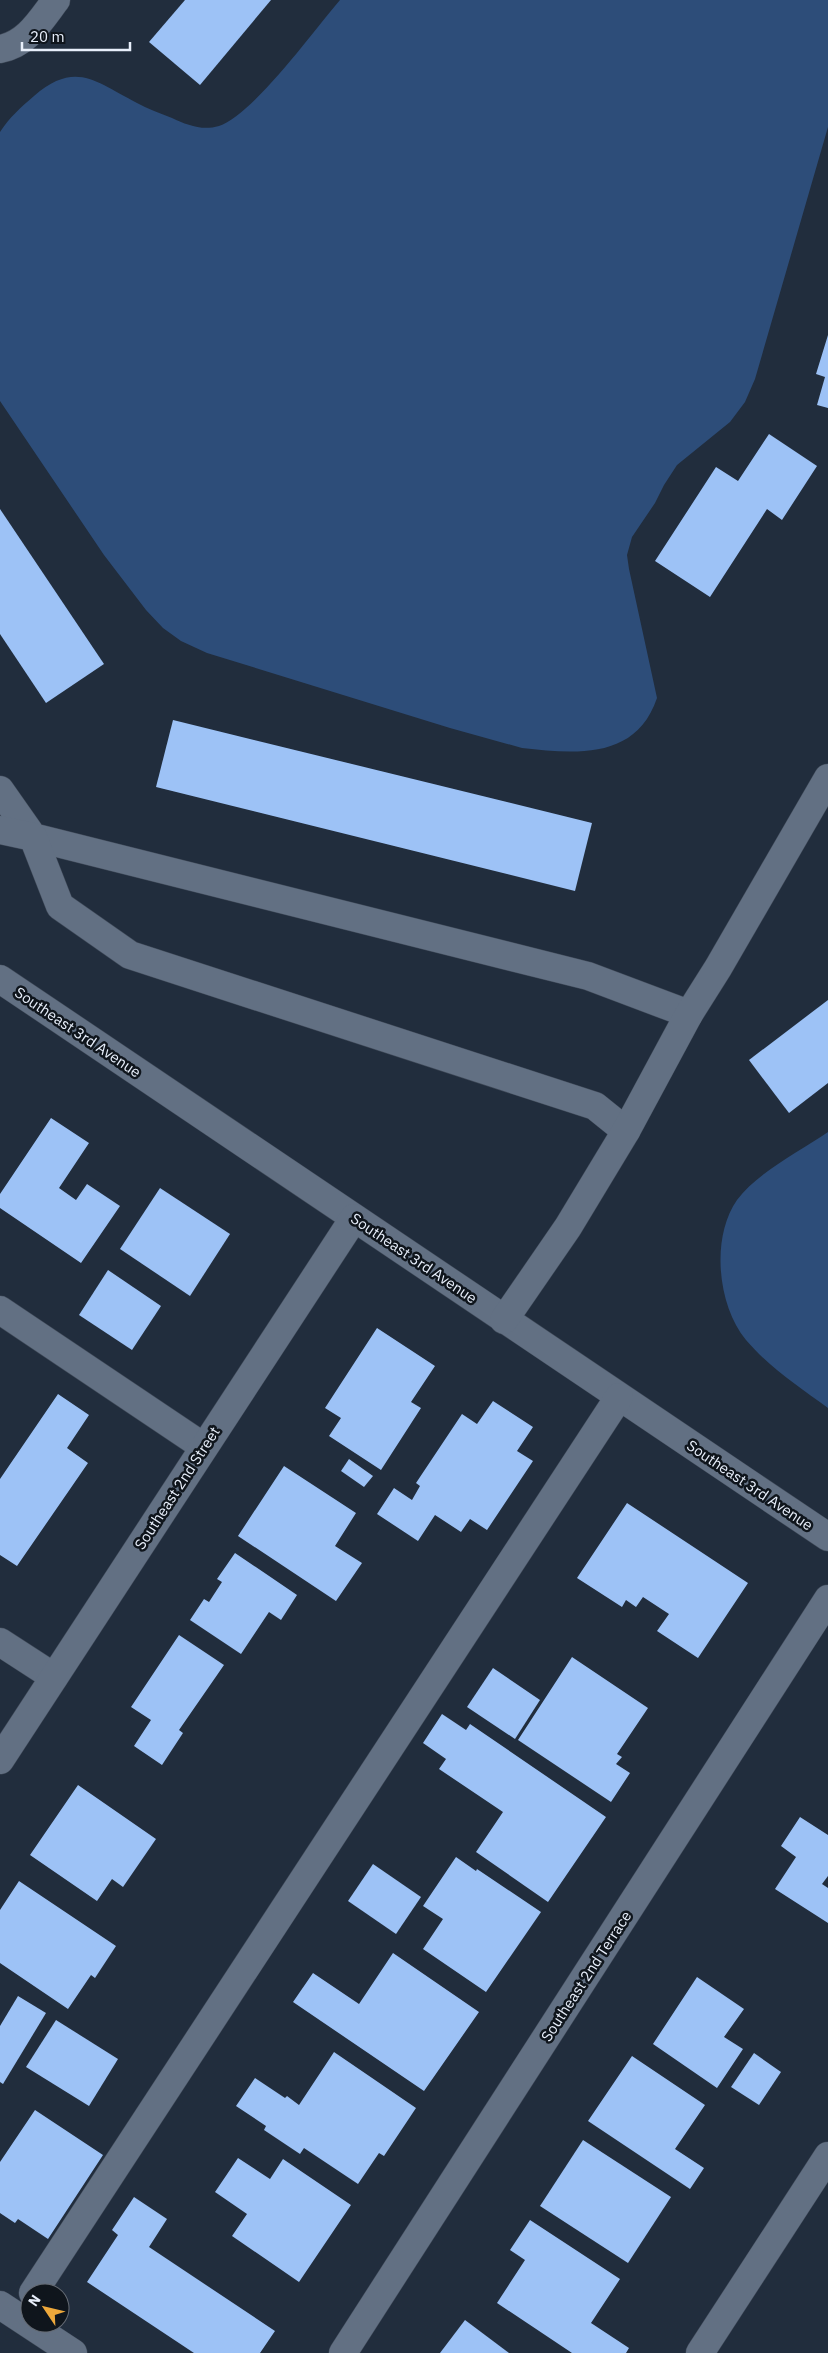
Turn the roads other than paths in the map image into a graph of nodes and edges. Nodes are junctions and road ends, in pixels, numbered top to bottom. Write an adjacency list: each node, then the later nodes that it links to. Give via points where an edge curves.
1 (56, 0): 2 (street, via 37,26 15,47)
2 (0, 49)
3 (828, 778): 8 (street)
4 (0, 790): 6 (street)
5 (0, 830): 6 (street)
6 (33, 837): 8 (street, via 588,976); 9 (street, via 60,906 130,955 595,1106)
7 (0, 979): 10 (street, Southeast 3rd Avenue)
8 (689, 1014): 9 (street)
9 (626, 1131): 12 (street, via 568,1227)
10 (354, 1218): 12 (street, Southeast 3rd Avenue); 14 (street, Southeast 2nd Street)
11 (0, 1310): 14 (street)
12 (504, 1320): 13 (street, Southeast 3rd Avenue)
13 (619, 1397): 15 (street, Southeast 3rd Avenue); 21 (street)
14 (204, 1447): 18 (street, Southeast 2nd Street)
15 (828, 1537)
16 (828, 1599): 24 (street, Southeast 2nd Terrace)
17 (0, 1642): 18 (street)
18 (54, 1677): 19 (street, Southeast 2nd Street)
19 (0, 1760)
20 (828, 2156): 25 (street)
21 (40, 2283)
22 (16, 2307): 23 (street)
23 (73, 2353)
24 (344, 2353)
25 (700, 2353)

